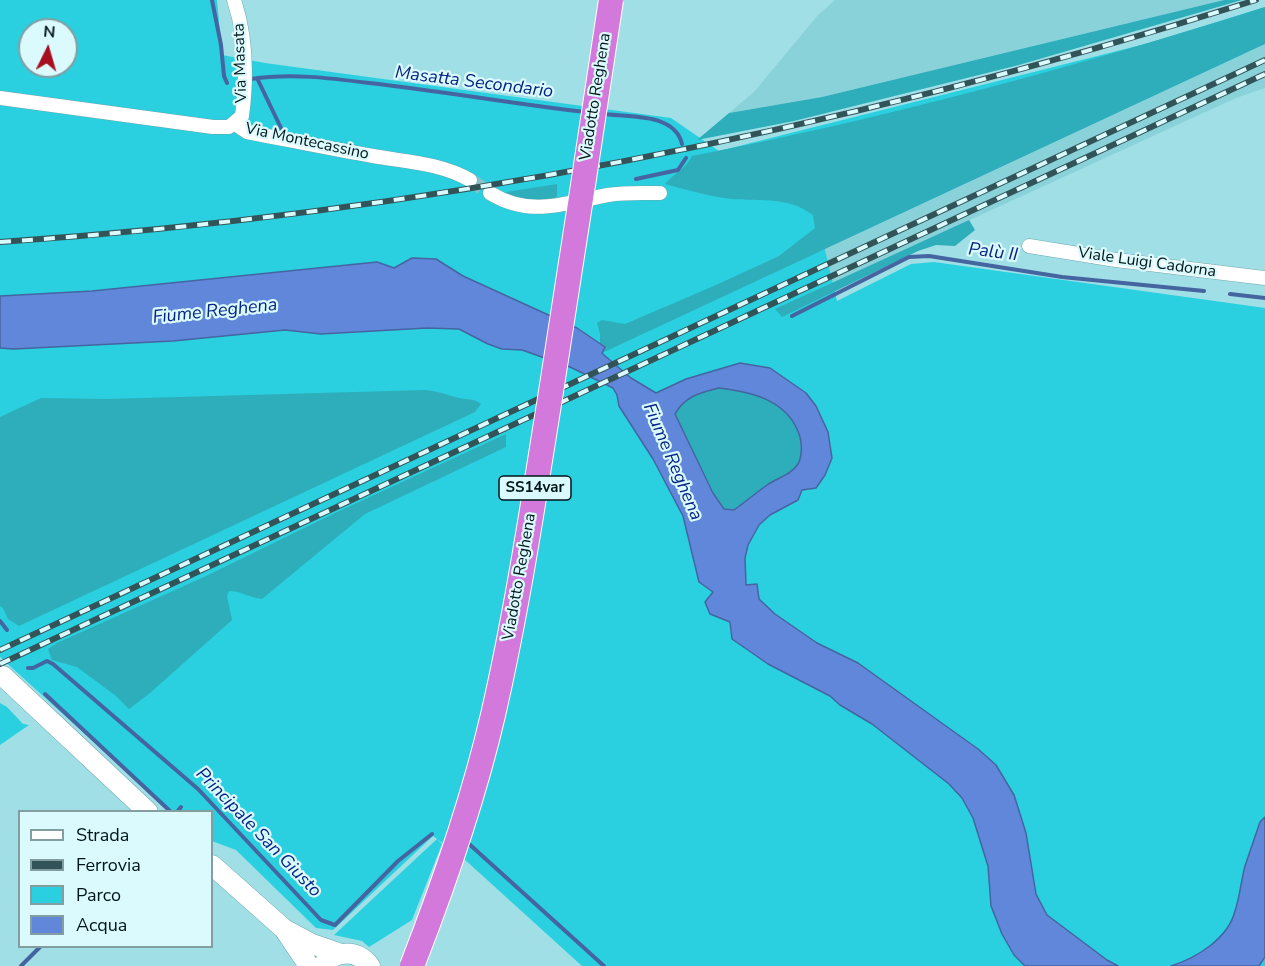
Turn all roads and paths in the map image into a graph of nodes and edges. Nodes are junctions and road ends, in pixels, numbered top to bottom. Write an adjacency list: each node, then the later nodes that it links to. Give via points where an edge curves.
1 (234, 0): 4 (street, Via Masata, via 241,25 244,86 242,116)
2 (611, 0): 18 (highway, Viadotto Reghena / SS14var, bridge, via 514,613 475,784)
3 (0, 98): 4 (street, Via Montecassino, via 213,127)
4 (235, 124): 5 (street, Via Montecassino, via 247,132 439,166)
5 (471, 180)
6 (490, 193): 7 (street, via 503,201 536,208 609,195)
7 (660, 193)
8 (1029, 246): 9 (street, Viale Luigi Cadorna)
9 (1265, 278)
10 (3, 676): 11 (street)
11 (146, 810)
12 (213, 866): 13 (street)
13 (284, 929): 14 (street); 15 (street)
14 (340, 954): 16 (street); 17 (street, via 359,956)
15 (309, 966)
16 (322, 966)
17 (370, 966)
18 (412, 966)

